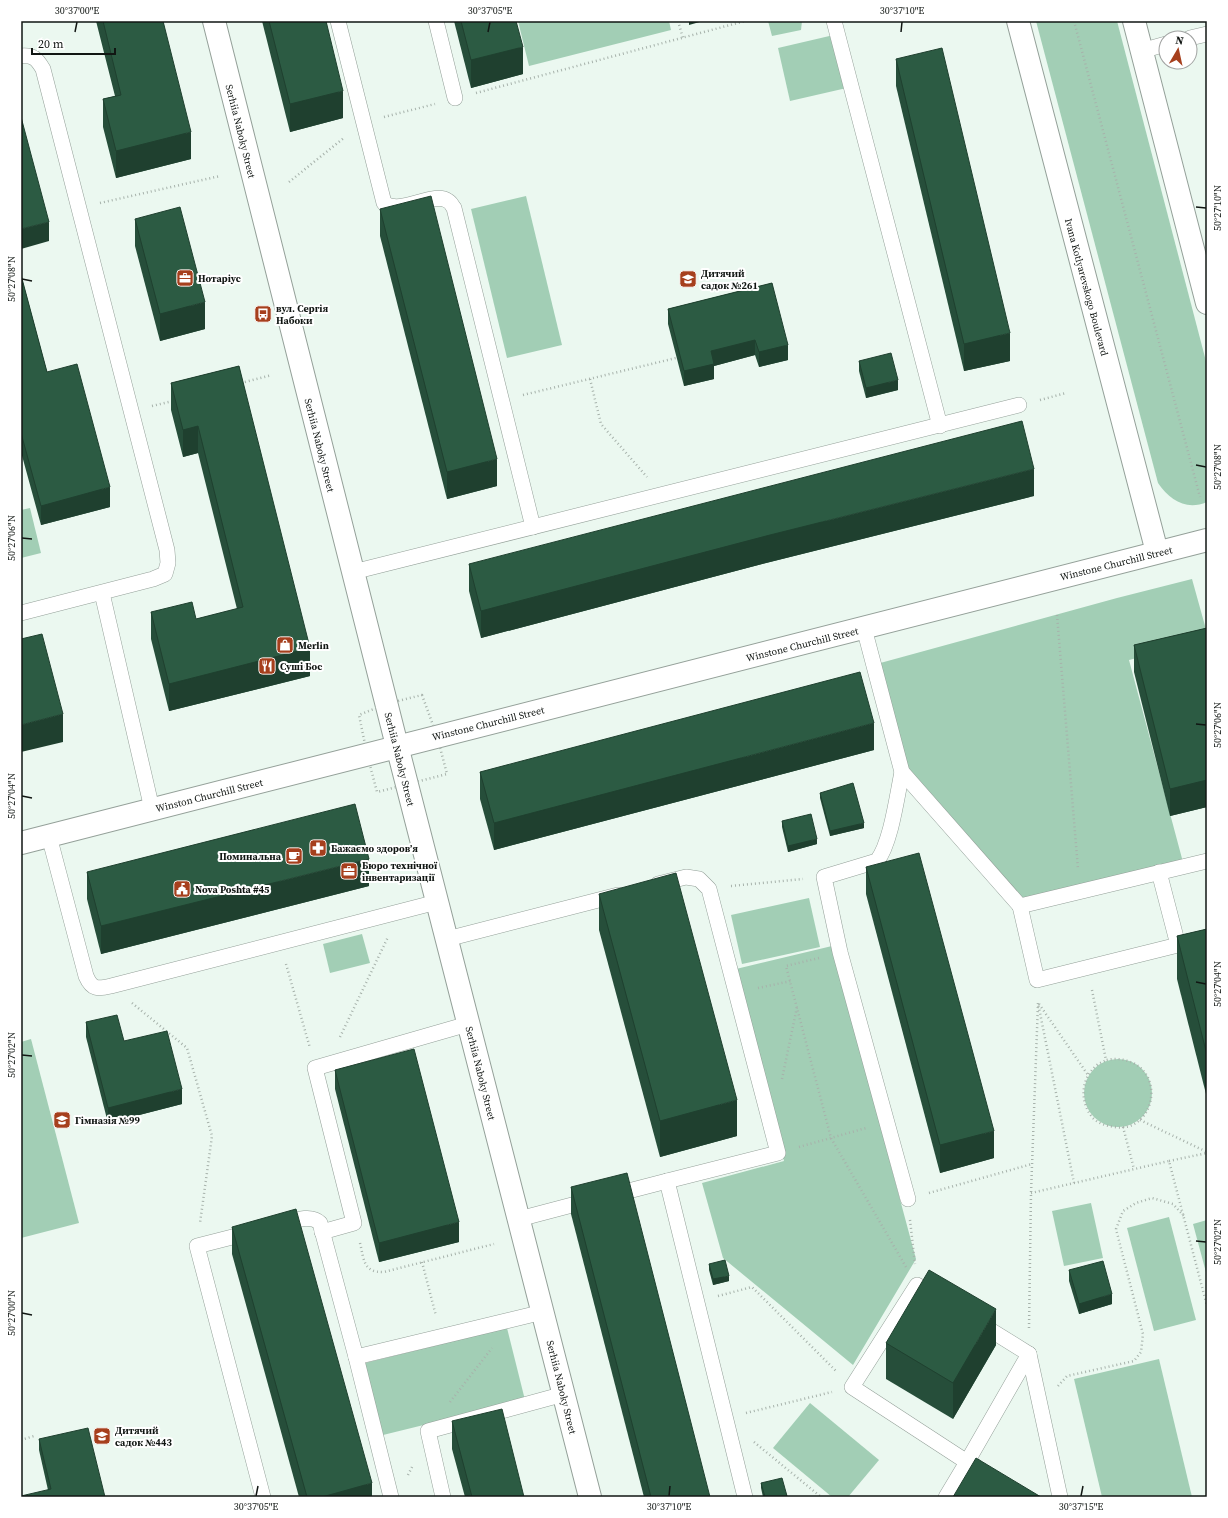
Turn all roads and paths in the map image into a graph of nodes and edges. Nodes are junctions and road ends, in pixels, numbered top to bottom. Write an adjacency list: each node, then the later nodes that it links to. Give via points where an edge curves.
1 (214, 21): 35 (street, Serhiia Naboky Street)
2 (338, 21): 15 (lane)
3 (436, 21): 14 (lane)
4 (678, 21): 10 (path)
5 (745, 21): 10 (path)
6 (834, 21): 29 (lane)
7 (1018, 21): 34 (street, Ivana Kotlyarevskogo Boulevard)
8 (1074, 21): 31 (path)
9 (1134, 21): 12 (street)
10 (683, 38): 14 (path)
11 (1158, 46): 12 (lane)
12 (1141, 51): 19 (street)
13 (21, 56): 18 (lane, via 28,55 37,60 43,69)
14 (455, 98): 15 (path)
15 (363, 122): 17 (path); 26 (lane, via 384,203 389,207 398,207 444,198 454,208)
16 (220, 176): 18 (path)
17 (289, 182)
18 (79, 208): 28 (lane)
19 (1207, 303)
20 (676, 358): 22 (path)
21 (272, 375): 23 (path)
22 (590, 379): 26 (path); 30 (path, via 601,424)
23 (235, 385)
24 (1066, 393): 27 (path)
25 (176, 400): 28 (path)
26 (501, 401): 32 (lane)
27 (1019, 405): 29 (lane)
28 (132, 412): 36 (lane, via 167,550 168,563 164,574 153,579)
29 (940, 426): 30 (lane)
30 (663, 495): 32 (lane)
31 (1200, 497)
32 (533, 528): 35 (lane)
33 (1207, 540): 34 (street, Winstone Churchill Street)
34 (1157, 552): 39 (street, Winstone Churchill Street)
35 (353, 572): 40 (street, Serhiia Naboky Street)
36 (102, 593): 37 (lane); 42 (lane)
37 (21, 613)
38 (1056, 615): 49 (path)
39 (864, 628): 40 (street, Winstone Churchill Street); 41 (lane)
40 (397, 746): 42 (street, Winston Churchill Street); 50 (street, Serhiia Naboky Street)
41 (902, 772): 47 (lane, via 883,854 877,861); 51 (lane)
42 (152, 809): 43 (street, Winston Churchill Street)
43 (49, 836): 44 (street, Winston Churchill Street); 58 (lane, via 89,984 101,988)
44 (21, 843)
45 (1207, 861): 46 (lane)
46 (1159, 872): 49 (lane); 56 (lane, via 1178,945)
47 (824, 877): 48 (path); 55 (lane)
48 (709, 889): 53 (lane, via 699,879 686,877); 60 (lane)
49 (1080, 892): 51 (lane)
50 (437, 902): 52 (lane); 53 (street, Serhiia Naboky Street)
51 (1020, 906): 56 (lane)
52 (400, 912): 54 (lane); 65 (path)
53 (447, 939): 63 (street, Serhiia Naboky Street)
54 (280, 942): 58 (lane); 65 (path)
55 (840, 952): 57 (path, via 786,966); 69 (lane)
56 (1037, 980): 61 (path)
57 (790, 981): 60 (path); 62 (path)
58 (111, 986): 86 (path, via 187,1048 212,1136)
59 (1092, 990): 64 (path)
60 (736, 993): 73 (lane)
61 (1038, 1003): 66 (path); 75 (path); 78 (path)
62 (797, 1007): 67 (path); 71 (path)
63 (468, 1024): 65 (lane); 82 (street, Serhiia Naboky Street)
64 (1106, 1060): 66 (path); 68 (path, via 1125,1059 1139,1066 1151,1082 1153,1094 1148,1110)
65 (321, 1066): 83 (lane)
66 (1088, 1075): 70 (path, via 1083,1098 1087,1110 1094,1119 1106,1126)
67 (781, 1084)
68 (1140, 1120): 70 (path); 72 (path)
69 (886, 1123): 71 (path); 80 (lane)
70 (1123, 1127): 76 (path)
71 (831, 1138): 73 (path); 88 (path)
72 (1207, 1152): 74 (path)
73 (778, 1153): 77 (lane)
74 (1169, 1161): 76 (path); 81 (path)
75 (1032, 1164): 79 (path); 80 (path)
76 (1134, 1169): 78 (path)
77 (667, 1181): 82 (lane); 89 (lane)
78 (1074, 1183): 79 (path)
79 (1031, 1193): 96 (path)
80 (908, 1199): 88 (path)
81 (1184, 1216): 91 (path); 99 (path, via 1173,1204 1152,1198 1123,1211 1116,1229 1143,1334 1141,1352 1134,1361 1067,1376)
82 (518, 1218): 92 (street, Serhiia Naboky Street)
83 (354, 1223): 84 (lane); 87 (path, via 364,1261 374,1272 384,1272)
84 (322, 1232): 86 (lane, via 320,1223 306,1218); 97 (lane)
85 (494, 1244): 87 (path)
86 (197, 1246): 107 (lane)
87 (422, 1262): 95 (path)
88 (917, 1285): 90 (lane); 98 (lane)
89 (698, 1301): 98 (path, via 752,1287); 101 (lane)
90 (950, 1305)
91 (1207, 1306)
92 (543, 1312): 94 (lane); 100 (street, Serhiia Naboky Street)
93 (970, 1318): 96 (lane)
94 (514, 1319): 95 (lane); 102 (path)
95 (441, 1336): 97 (lane)
96 (1029, 1354): 105 (lane); 114 (lane)
97 (356, 1357): 108 (lane)
98 (852, 1387): 101 (path); 105 (lane)
99 (1056, 1387)
100 (564, 1394): 102 (lane); 110 (street, Serhiia Naboky Street)
101 (726, 1418): 111 (lane); 112 (path)
102 (428, 1431): 109 (lane)
103 (34, 1436): 104 (path)
104 (21, 1440)
105 (967, 1462): 106 (lane); 113 (lane)
106 (987, 1474)
107 (263, 1497)
108 (391, 1497)
109 (444, 1497)
110 (590, 1497)
111 (745, 1497)
112 (821, 1497)
113 (946, 1497)
114 (1060, 1497)

